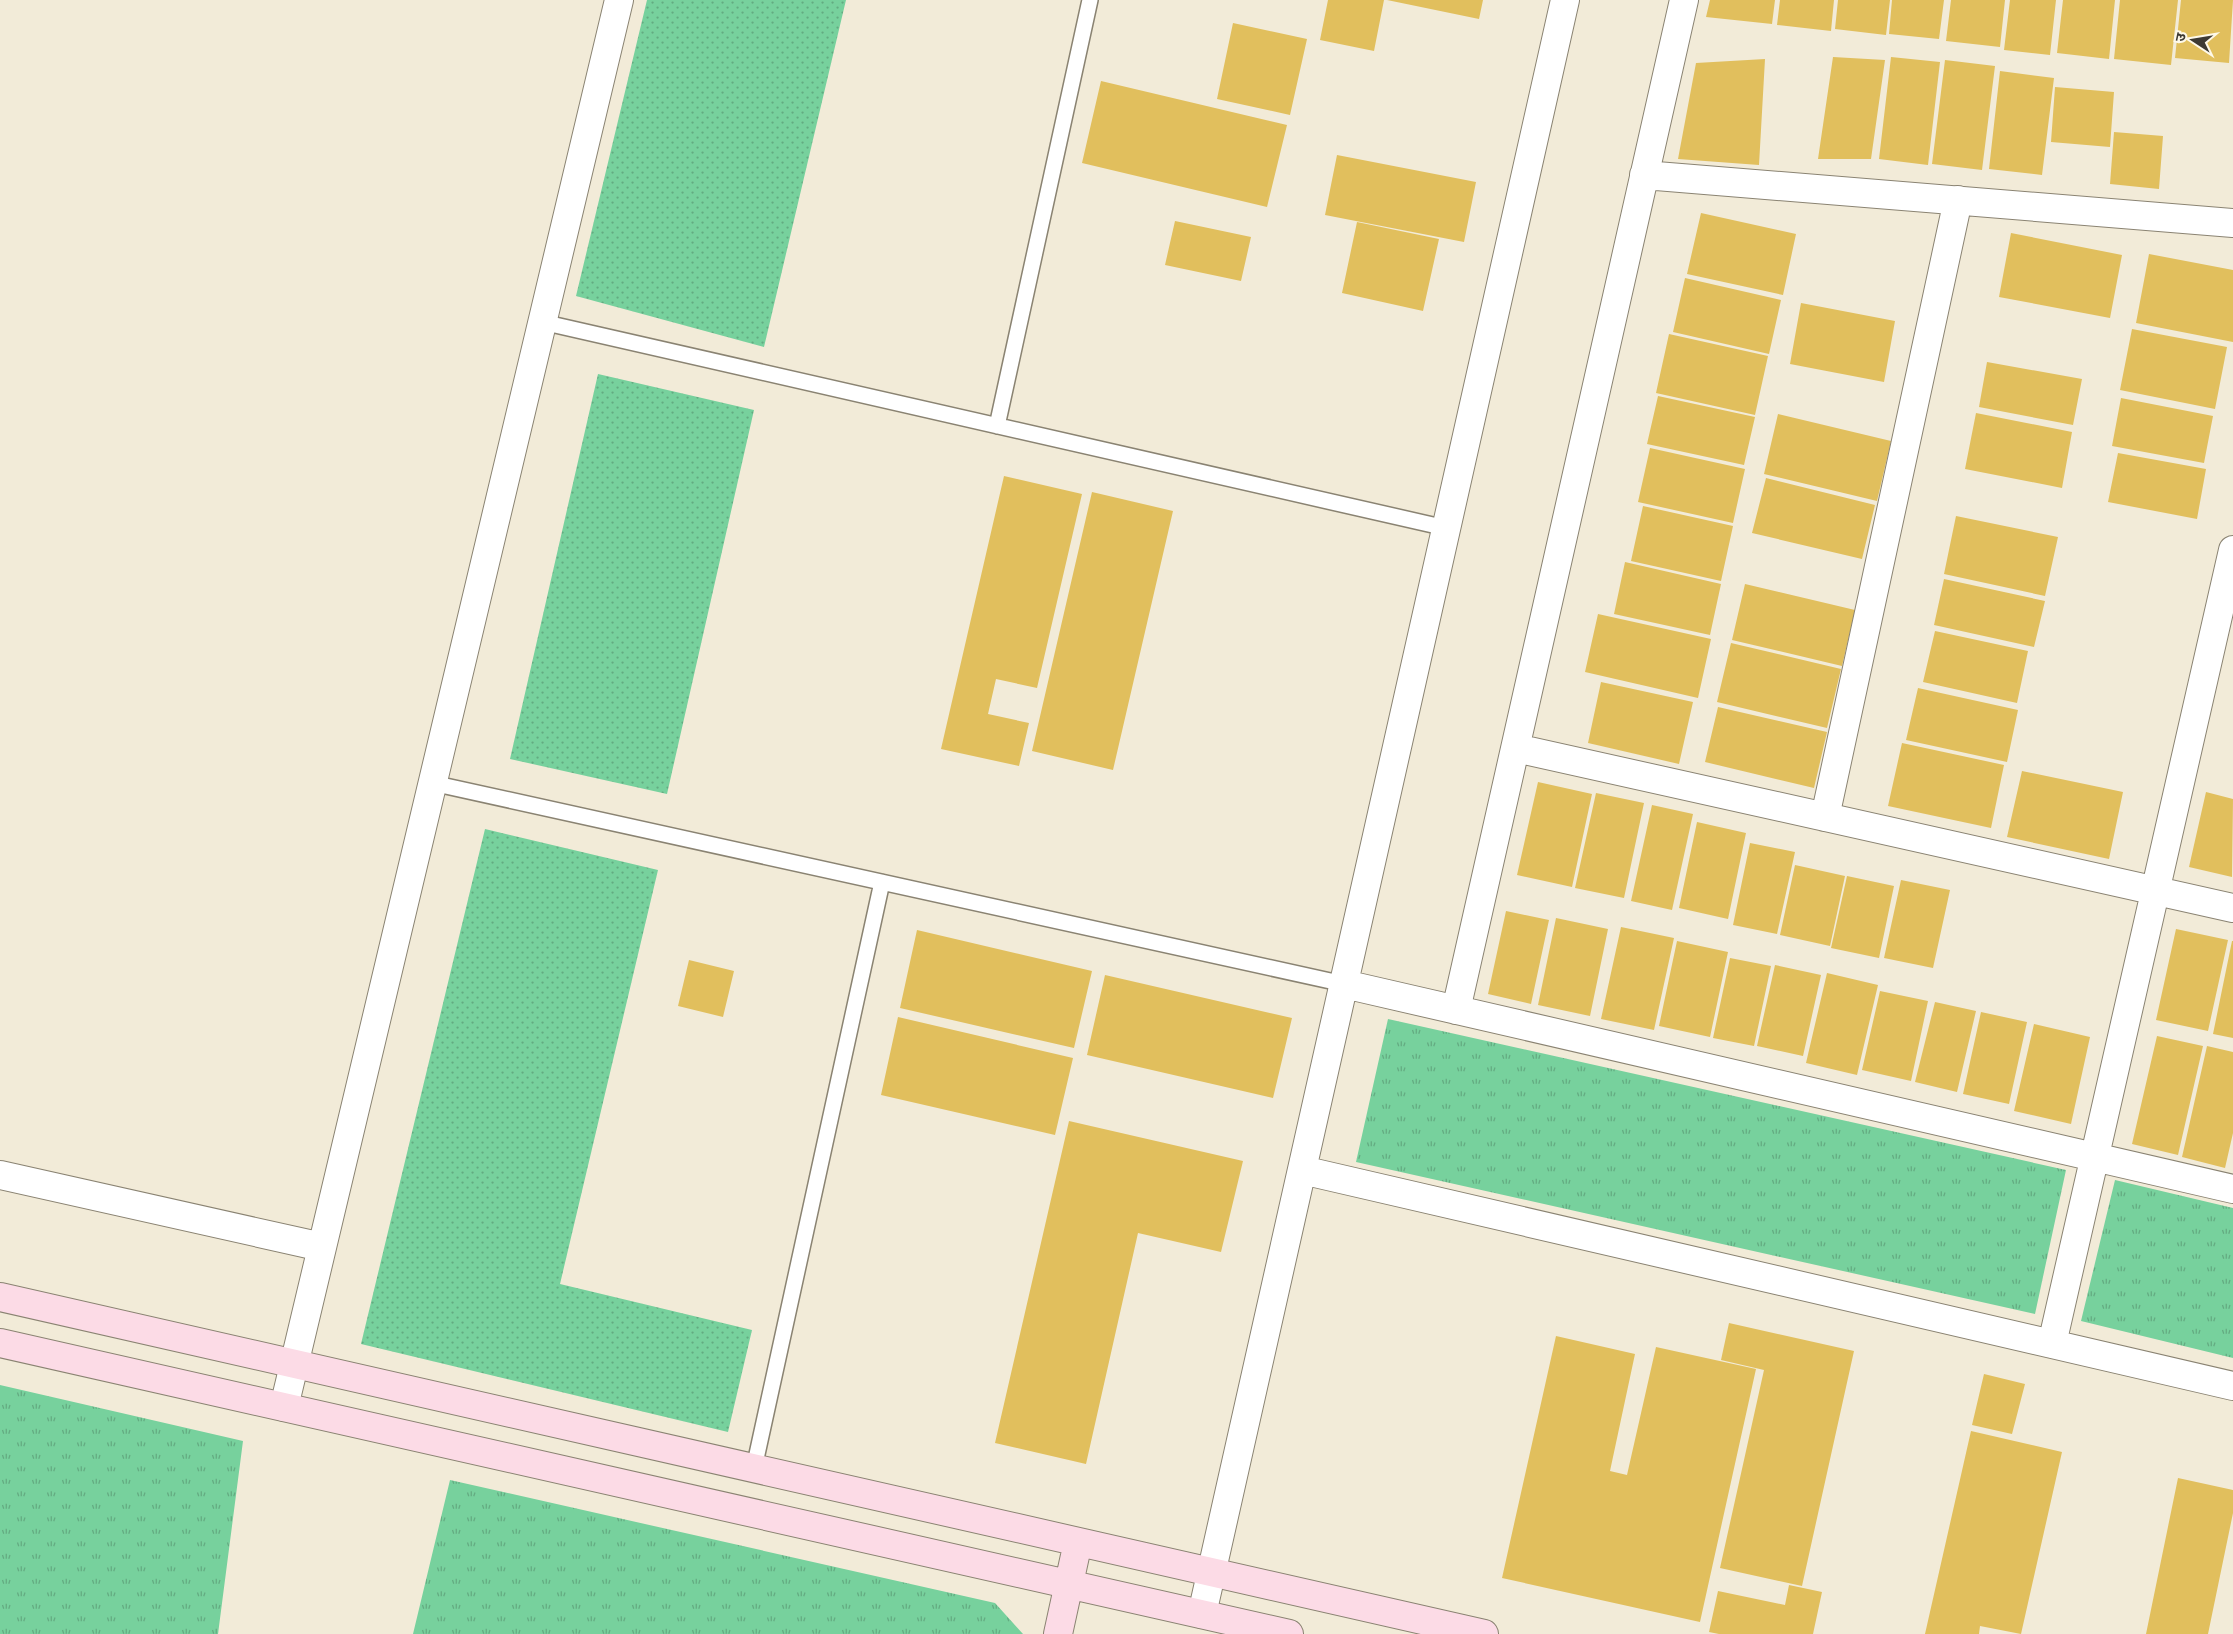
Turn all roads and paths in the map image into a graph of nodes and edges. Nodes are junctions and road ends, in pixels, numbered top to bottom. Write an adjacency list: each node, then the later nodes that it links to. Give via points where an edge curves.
1 (619, 0): 8 (street)
2 (1090, 0): 9 (lane)
3 (1565, 0): 10 (street)
4 (1684, 0): 5 (street)
5 (1644, 175): 6 (street); 13 (street)
6 (1958, 200): 7 (street); 15 (street)
7 (2233, 223)
8 (542, 322): 9 (lane); 14 (street)
9 (996, 426): 10 (lane)
10 (1446, 528): 19 (street)
11 (2233, 550): 12 (street)
12 (2222, 647): 17 (street)
13 (1516, 748): 15 (street); 20 (street)
14 (432, 783): 16 (lane); 25 (street)
15 (1825, 817): 17 (street)
16 (882, 882): 19 (lane); 32 (lane)
17 (2155, 890): 18 (street); 21 (street)
18 (2233, 908)
19 (1344, 984): 20 (street); 22 (street)
20 (1456, 1010): 21 (street)
21 (2094, 1157): 24 (street); 28 (street)
22 (1302, 1170): 28 (street); 34 (street)
23 (0, 1175): 25 (street)
24 (2233, 1189)
25 (322, 1247): 29 (street)
26 (0, 1297): 29 (street)
27 (0, 1343): 31 (street)
28 (2052, 1344): 30 (street)
29 (294, 1363): 31 (street); 32 (street)
30 (2233, 1386)
31 (284, 1407): 35 (street)
32 (754, 1468): 33 (street)
33 (1078, 1542): 34 (street); 35 (street)
34 (1212, 1572): 36 (street); 39 (street)
35 (1069, 1584): 36 (street); 37 (street)
36 (1202, 1614): 38 (street)
37 (1058, 1634)
38 (1289, 1634)
39 (1484, 1634)

